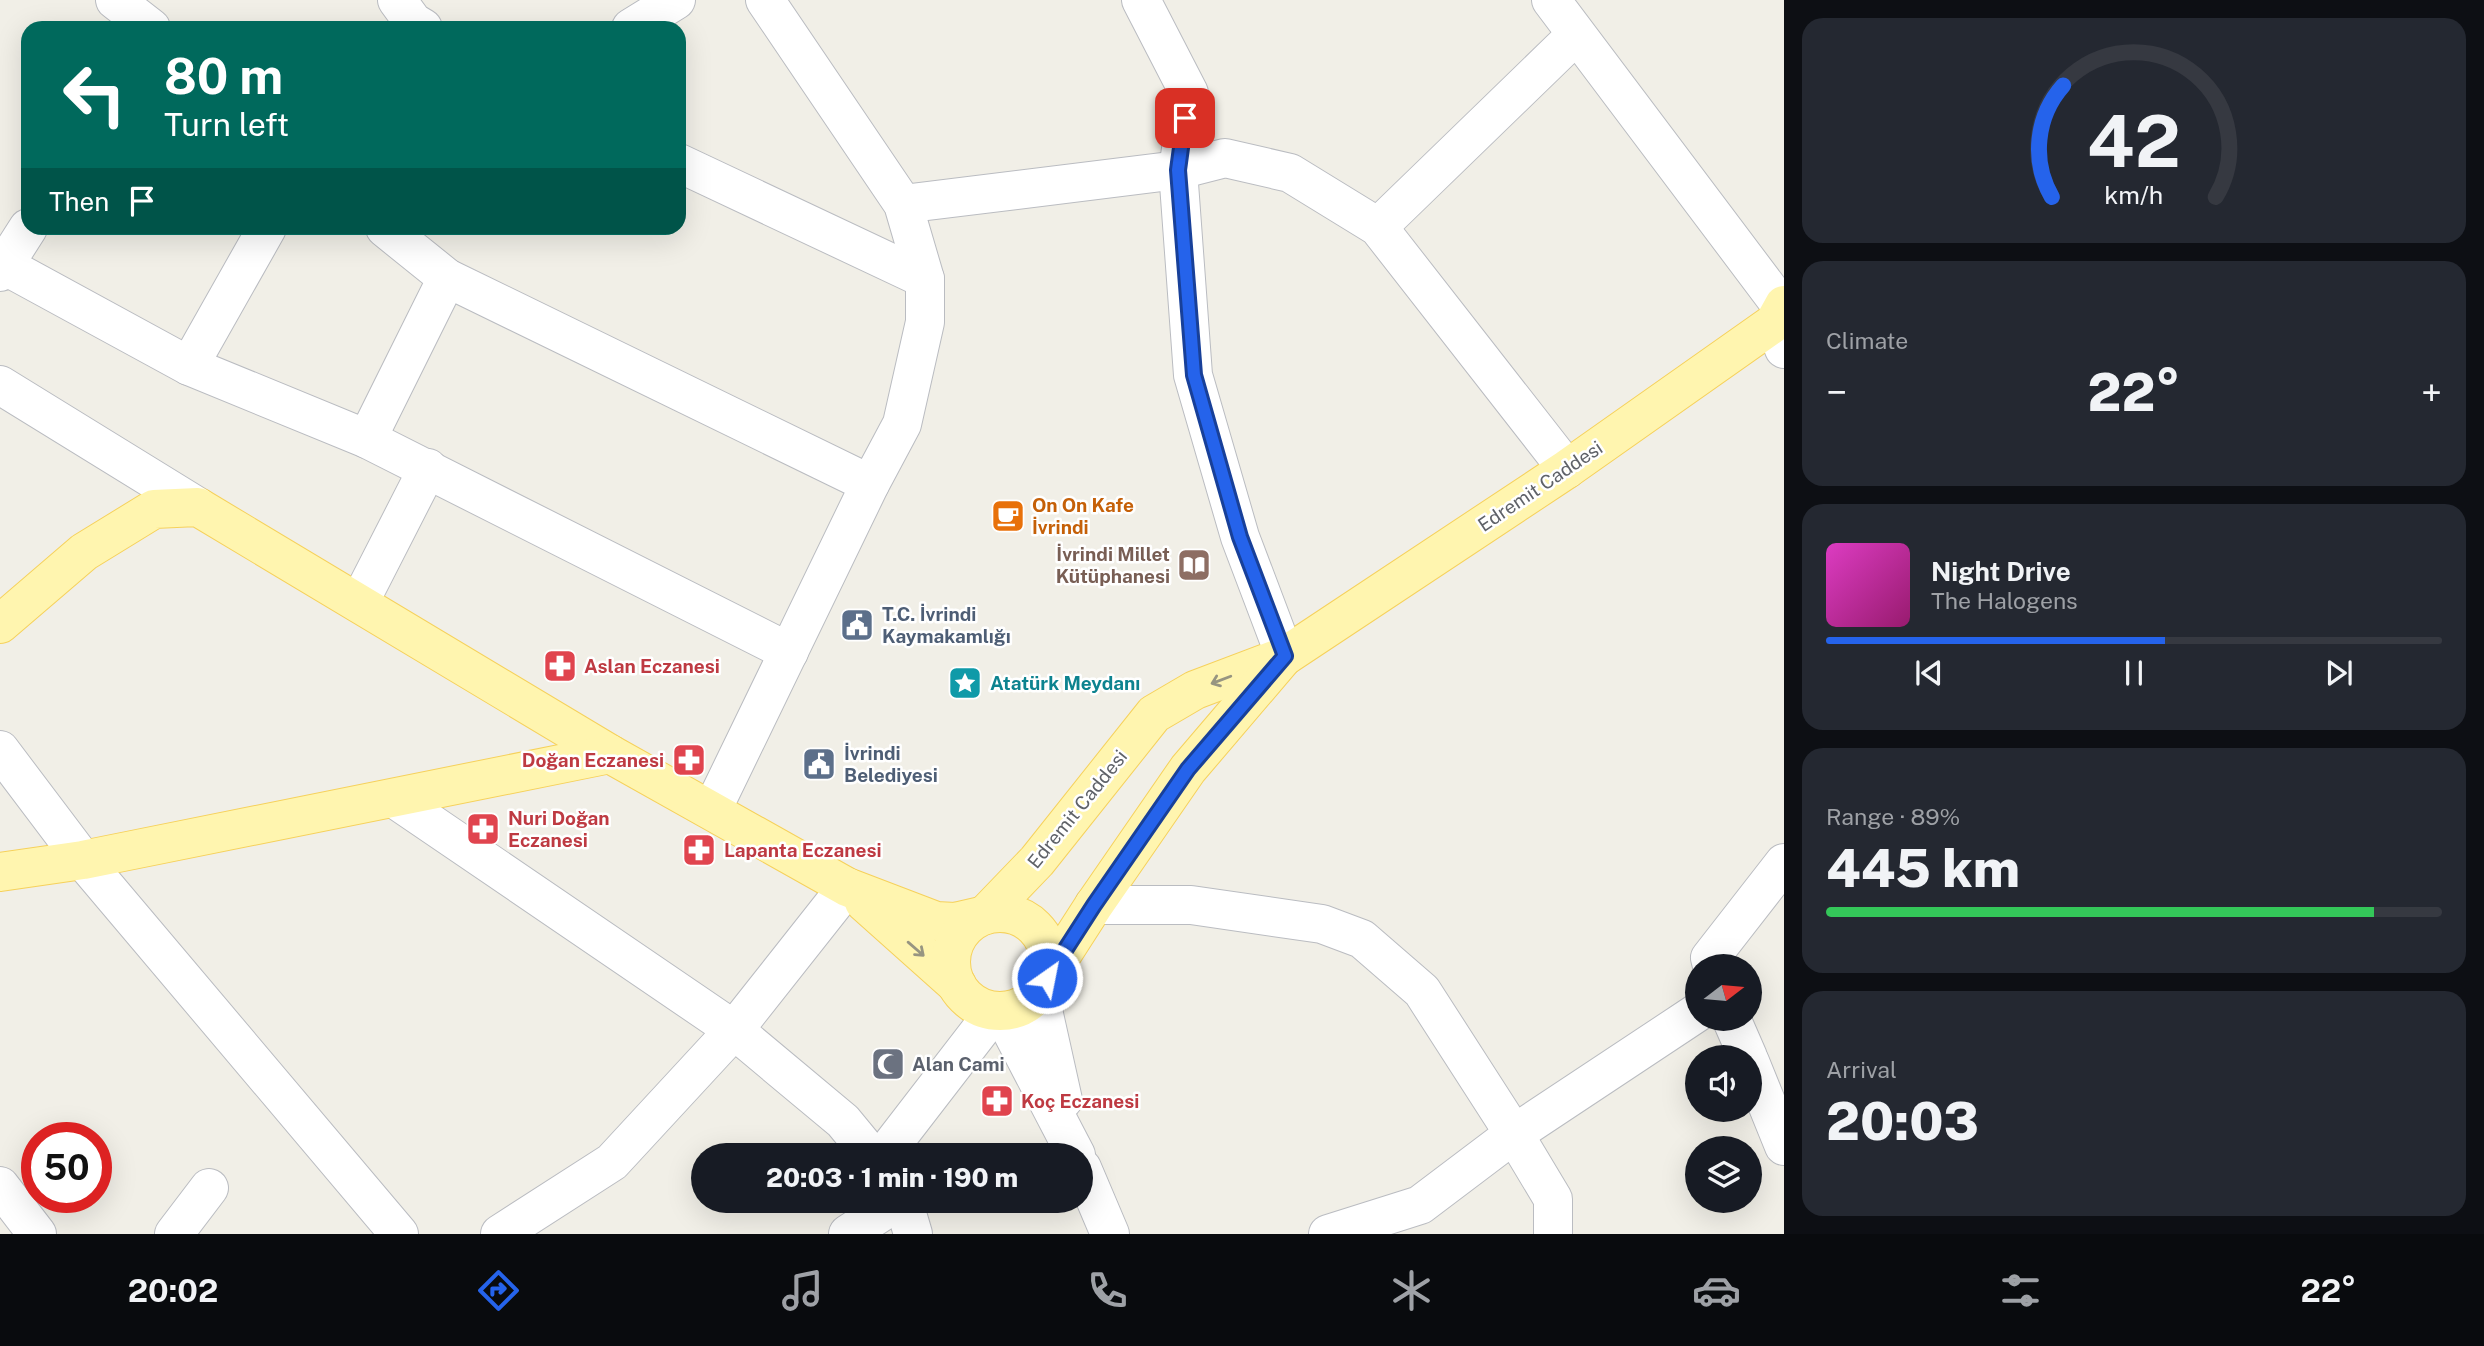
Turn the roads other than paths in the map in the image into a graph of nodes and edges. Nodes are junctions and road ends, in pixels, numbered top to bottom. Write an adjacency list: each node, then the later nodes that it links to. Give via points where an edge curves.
1 (115, 0): 7 (street)
2 (397, 0): 8 (street)
3 (676, 0): 9 (street)
4 (765, 0): 13 (street)
5 (1141, 0): 12 (street, via 1189,93)
6 (1551, 0): 10 (street)
7 (142, 21)
8 (412, 21)
9 (642, 21)
10 (1576, 35): 14 (street); 21 (street)
11 (686, 166): 20 (street)
12 (1178, 170): 13 (street); 14 (street, via 1225,158 1290,173); 32 (street, via 1194,375 1240,537)
13 (903, 204): 20 (street)
14 (1378, 227): 26 (street)
15 (24, 235): 18 (street)
16 (263, 235): 22 (street)
17 (394, 235): 19 (street)
18 (1, 267): 22 (street)
19 (447, 278): 24 (street); 27 (street)
20 (925, 279): 27 (street, via 926,322 902,424)
21 (1781, 321): 26 (main road, Edremit Caddesi)
22 (189, 366): 24 (street)
23 (0, 385): 28 (street)
24 (367, 439): 25 (street)
25 (428, 468): 29 (street); 31 (street)
26 (1567, 469): 32 (main road, Edremit Caddesi)
27 (870, 484): 31 (street)
28 (198, 507): 29 (main road); 30 (main road, via 154,509 84,552)
29 (359, 603): 34 (main road)
30 (0, 624)
31 (789, 652): 36 (street)
32 (1285, 656): 41 (main road, Edremit Caddesi, via 1188,769); 42 (main road, Edremit Caddesi, one-way to 42, via 1195,690 1154,714 1037,861)
33 (0, 750): 37 (street)
34 (610, 754): 35 (main road); 36 (main road)
35 (395, 799): 37 (main road); 48 (street)
36 (712, 810): 40 (main road)
37 (83, 860): 39 (main road); 63 (street)
38 (1784, 863): 43 (street)
39 (0, 872)
40 (847, 887): 42 (main road, via 936,920 955,922); 44 (main road, one-way to 44); 48 (street)
41 (1094, 905): 45 (main road, Edremit Caddesi); 50 (street, via 1191,905 1322,924 1362,939 1422,991)
42 (983, 916): 44 (main road, Edremit Caddesi, via 957,938 951,969); 45 (main road, via 1013,914 1040,931 1050,962)
43 (1713, 954)
44 (957, 985): 46 (main road, via 980,1007)
45 (1043, 985): 46 (main road, Edremit Caddesi, via 1028,1002); 54 (street)
46 (998, 1011): 52 (street); 53 (street)
47 (1685, 1021): 50 (street)
48 (734, 1030): 51 (street, via 843,1121); 64 (street, via 612,1162)
49 (1762, 1092): 55 (street)
50 (1514, 1134): 68 (street, via 1420,1205); 69 (street, via 1553,1199)
51 (861, 1143)
52 (894, 1143)
53 (1069, 1143)
54 (1074, 1143)
55 (1784, 1146)
56 (0, 1186): 61 (street)
57 (209, 1188): 62 (street)
58 (1093, 1194): 67 (street)
59 (881, 1213): 65 (street)
60 (906, 1213): 66 (street)
61 (37, 1234)
62 (174, 1234)
63 (399, 1234)
64 (500, 1234)
65 (848, 1234)
66 (913, 1234)
67 (1110, 1234)
68 (1328, 1234)
69 (1553, 1234)

